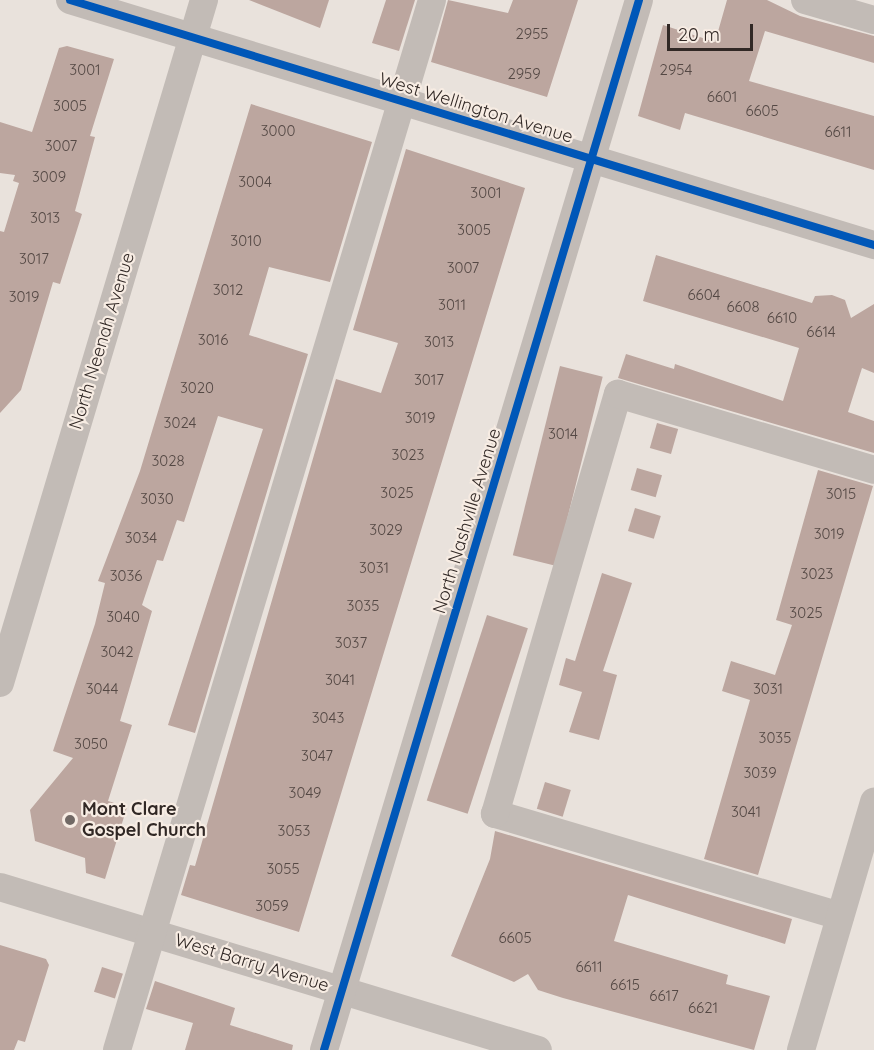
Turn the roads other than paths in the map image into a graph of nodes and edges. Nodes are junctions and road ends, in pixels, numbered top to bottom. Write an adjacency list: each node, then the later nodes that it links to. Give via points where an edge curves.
1 (70, 0): 7 (street, West Wellington Avenue)
2 (204, 0): 7 (street, North Neenah Avenue)
3 (432, 0): 8 (street)
4 (639, 0): 9 (street, North Nashville Avenue)
5 (805, 0): 6 (street)
6 (874, 20)
7 (193, 38): 8 (street, West Wellington Avenue); 12 (street, North Neenah Avenue)
8 (402, 101): 9 (street, West Wellington Avenue); 16 (street)
9 (591, 159): 10 (street, West Wellington Avenue); 17 (street, North Nashville Avenue)
10 (874, 245)
11 (874, 471): 15 (street, via 618,394 495,814)
12 (0, 683)
13 (874, 802): 15 (street)
14 (0, 887): 16 (street, West Barry Avenue)
15 (840, 916): 21 (street)
16 (152, 933): 17 (street, West Barry Avenue); 18 (street)
17 (342, 990): 19 (street, North Nashville Avenue); 20 (street, West Barry Avenue)
18 (117, 1050)
19 (324, 1050)
20 (538, 1050)
21 (801, 1050)

